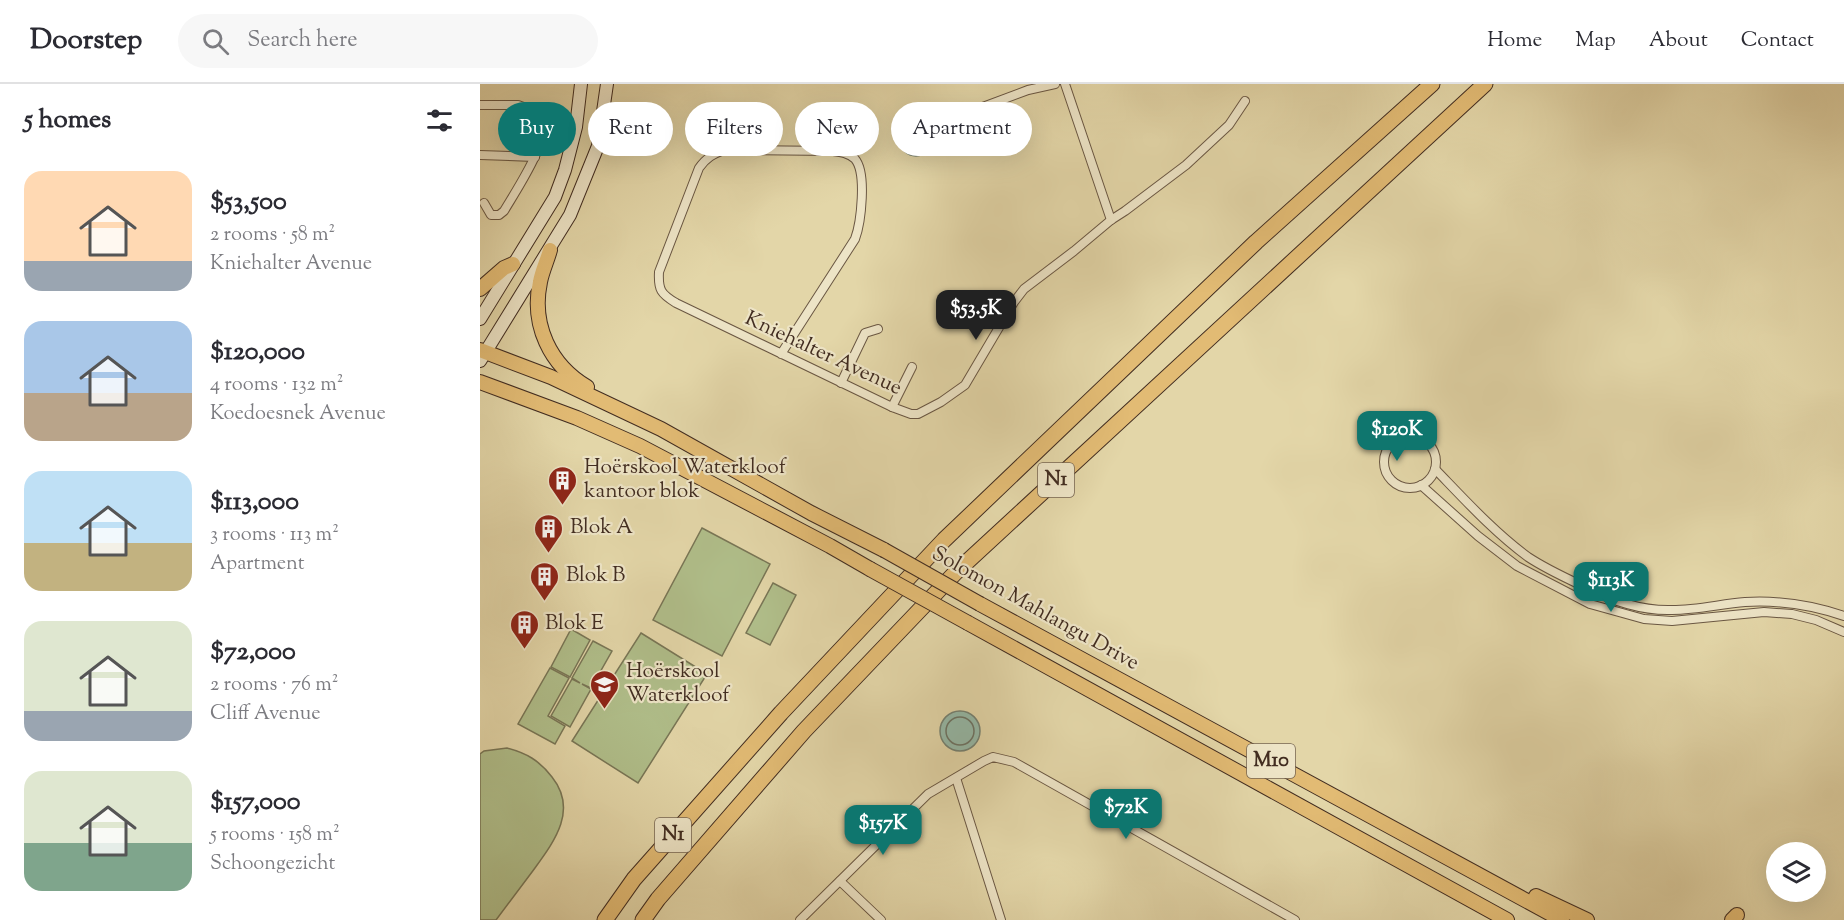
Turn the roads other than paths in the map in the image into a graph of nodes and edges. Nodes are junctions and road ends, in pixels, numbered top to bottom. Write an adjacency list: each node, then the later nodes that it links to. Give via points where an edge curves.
1 (581, 84): 15 (main road, via 576,127 555,197)
2 (608, 84): 14 (main road, via 598,146 570,215)
3 (1055, 84): 8 (street)
4 (1065, 84): 13 (street)
5 (1432, 84): 33 (highway, N1, via 1256,242 944,540 781,713 634,879)
6 (1484, 85): 34 (highway, N1, via 956,572 804,731)
7 (1245, 101): 13 (street, Kniehalter Avenue, via 1229,125 1186,165)
8 (996, 102)
9 (480, 105): 11 (street, via 518,105 542,114 540,146)
10 (480, 154): 11 (street)
11 (535, 157): 12 (street, via 502,214 491,215)
12 (484, 202)
13 (1112, 220): 24 (street, Kniehalter Avenue, via 1024,289 965,385 918,414)
14 (550, 250): 19 (main road); 25 (main road, via 538,302 539,325 549,349 574,379)
15 (513, 264): 16 (main road); 17 (main road)
16 (480, 289)
17 (480, 319)
18 (878, 329): 23 (street, via 865,333)
19 (482, 354): 25 (main road, Solomon Mahlangu Drive, via 551,377)
20 (781, 354): 20 (street, Kniehalter Avenue, via 676,303 659,289 659,272 699,168 706,158 724,150 833,151 848,154 860,166 861,217 855,239); 23 (street, Kniehalter Avenue)
21 (912, 367): 24 (street)
22 (480, 382): 39 (main road, M10, bridge, via 640,446 830,546)
23 (841, 383): 24 (street, Kniehalter Avenue)
24 (892, 407)
25 (662, 429): 31 (main road, Solomon Mahlangu Drive / M10, bridge)
26 (1435, 469): 27 (street); 27 (street, via 1435,454 1425,441 1409,436 1392,443 1384,458 1388,476 1406,488); 28 (street, via 1473,509 1529,557 1568,580 1625,604 1671,610 1773,602 1800,604)
27 (1421, 485): 29 (street, via 1517,566 1590,604 1644,620 1764,612 1792,614)
28 (1844, 616)
29 (1844, 632)
30 (956, 778): 32 (street, via 909,811); 37 (street); 38 (street, via 993,757 1014,762)
31 (1412, 838): 40 (main road, Solomon Mahlangu Drive / M10); 41 (main road)
32 (840, 881): 35 (street); 36 (street)
33 (605, 920)
34 (642, 920)
35 (800, 920)
36 (881, 920)
37 (1001, 920)
38 (1295, 920)
39 (1507, 920)
40 (1562, 920)
41 (1587, 920)

